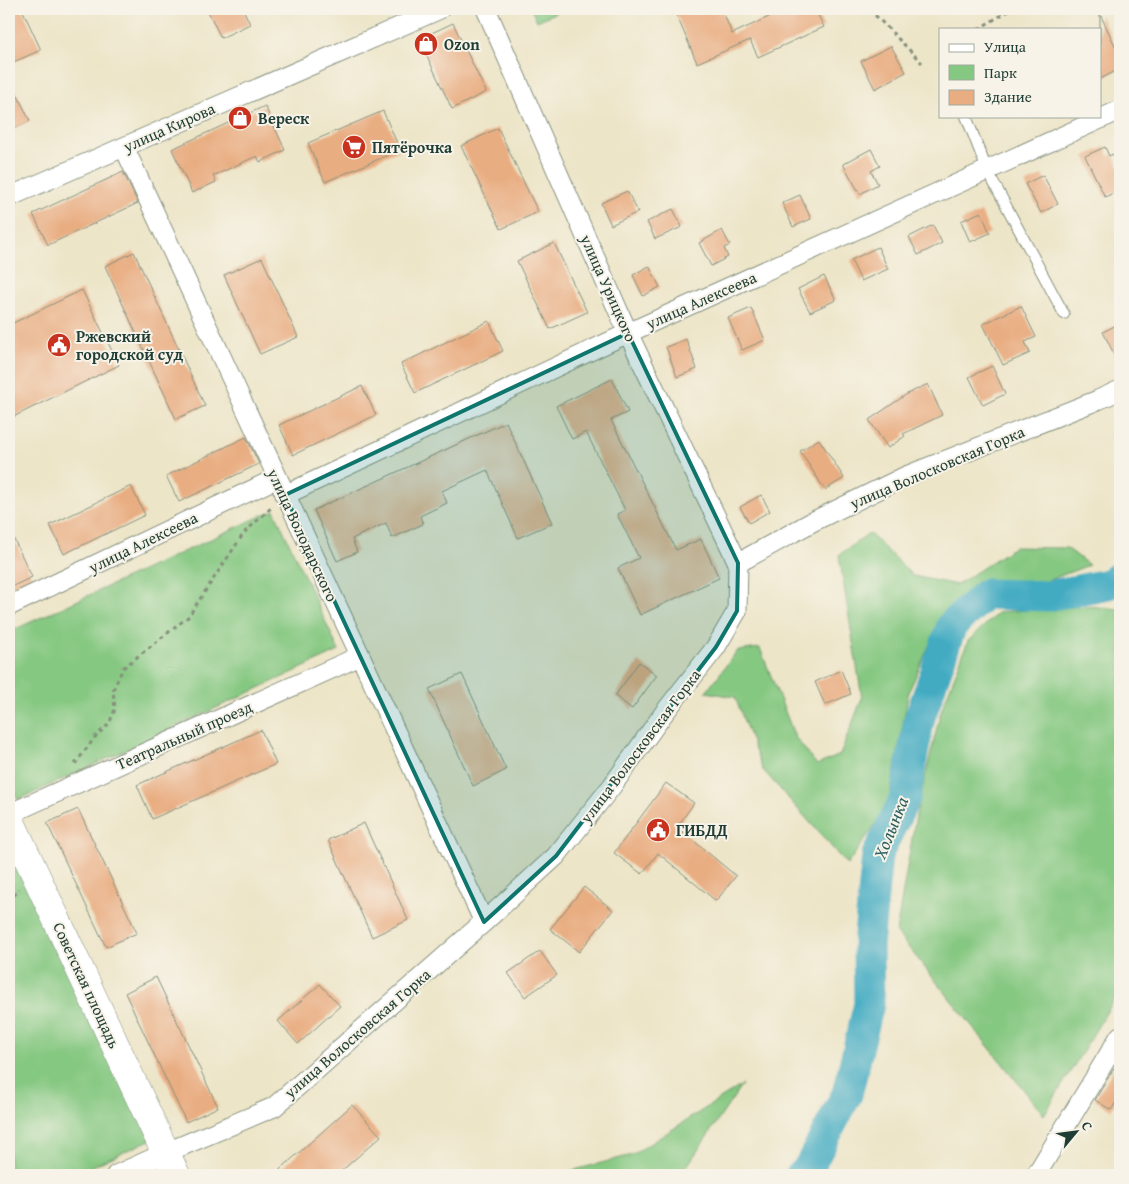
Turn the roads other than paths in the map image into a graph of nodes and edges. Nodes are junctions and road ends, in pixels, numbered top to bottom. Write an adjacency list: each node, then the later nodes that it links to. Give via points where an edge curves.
1 (440, 9): 5 (street, улица Кирова)
2 (486, 9): 9 (street, улица Урицкого)
3 (1120, 110): 6 (street, улица Алексеева)
4 (967, 118): 6 (lane)
5 (124, 147): 7 (street, улица Кирова); 11 (street, улица Володарского)
6 (987, 170): 8 (lane); 9 (street, улица Алексеева)
7 (9, 198)
8 (1064, 314)
9 (628, 333): 11 (street, улица Алексеева); 12 (street, улица Урицкого)
10 (1120, 390): 12 (street, улица Волосковская Горка, via 906,476)
11 (281, 486): 13 (street, улица Алексеева); 14 (street, улица Володарского)
12 (738, 563): 16 (street, улица Волосковская Горка, via 737,611 716,647 556,856)
13 (9, 606)
14 (360, 656): 15 (street, Театральный проезд); 16 (street, улица Володарского)
15 (9, 816): 18 (street, Советская площадь)
16 (484, 922): 18 (street, улица Волосковская Горка, via 274,1107)
17 (1120, 1036): 20 (street)
18 (171, 1164): 19 (street, улица Волосковская Горка)
19 (116, 1175)
20 (1036, 1175)

